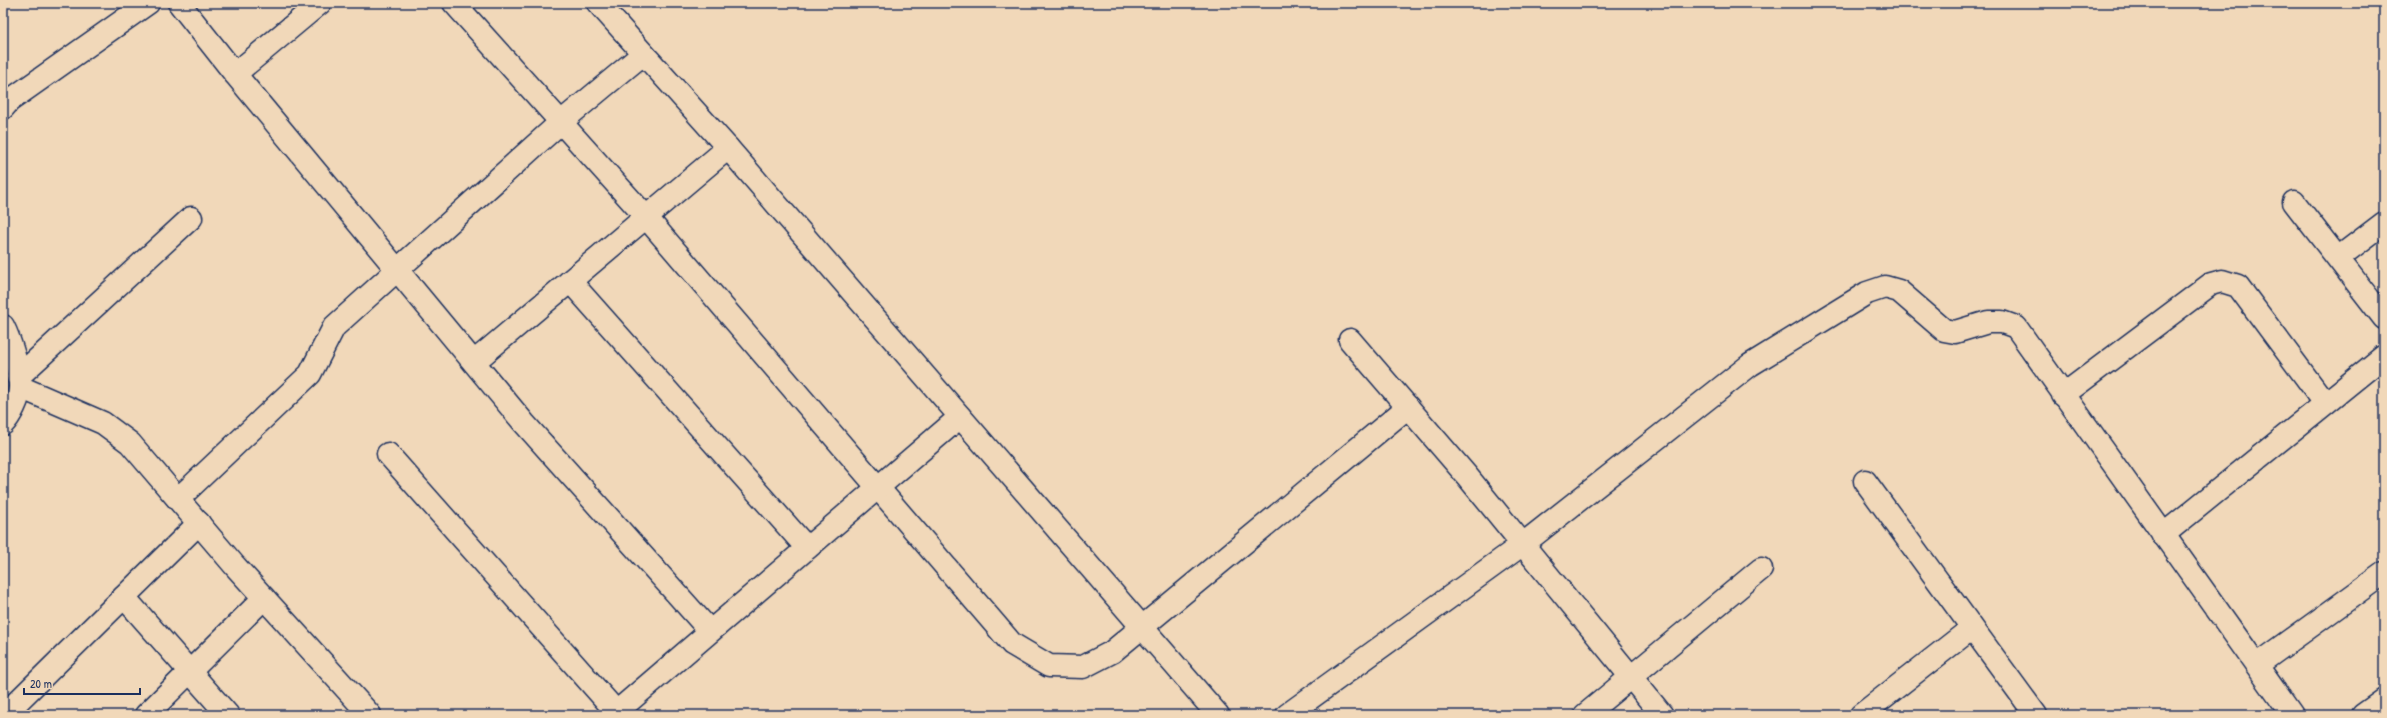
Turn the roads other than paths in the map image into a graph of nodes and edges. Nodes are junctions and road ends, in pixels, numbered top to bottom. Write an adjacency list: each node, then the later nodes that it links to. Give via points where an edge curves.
1 (148, 3): 8 (street)
2 (179, 3): 7 (street)
3 (320, 3): 7 (street)
4 (454, 3): 9 (street)
5 (598, 3): 6 (street)
6 (643, 54): 9 (street); 10 (street)
7 (235, 74): 16 (street)
8 (5, 101)
9 (561, 122): 12 (street); 16 (street)
10 (728, 148): 12 (street); 27 (street)
11 (2294, 202): 15 (street)
12 (646, 217): 17 (street); 31 (street)
13 (192, 218): 23 (street)
14 (2384, 223): 15 (street)
15 (2338, 258): 18 (street)
16 (397, 269): 22 (street); 32 (street, via 334,327 310,374 300,386)
17 (570, 281): 22 (street); 36 (street)
18 (2384, 318)
19 (3, 326): 23 (street)
20 (1350, 340): 26 (street)
21 (2384, 356): 25 (street)
22 (474, 362): 43 (street, via 524,423)
23 (19, 382): 28 (street, via 10,417); 32 (street, via 103,423 130,443)
24 (2063, 395): 25 (street, via 2211,284 2222,281 2238,286); 34 (street); 35 (street, via 2016,327 2002,322 1988,322 1955,332 1944,330 1899,291 1885,287 1861,297 1750,364)
25 (2325, 403): 34 (street)
26 (1408, 407): 35 (street); 42 (street)
27 (960, 417): 31 (street); 42 (street)
28 (3, 424)
29 (388, 454): 48 (street)
30 (1865, 481): 41 (street)
31 (878, 488): 36 (street); 42 (street, via 1012,644 1049,666 1083,667 1112,652)
32 (178, 499): 33 (street)
33 (199, 523): 39 (street); 40 (street)
34 (2163, 535): 44 (street)
35 (1523, 544): 46 (street); 54 (street)
36 (807, 548): 43 (street)
37 (1761, 569): 46 (street)
38 (2384, 573): 44 (street)
39 (124, 597): 45 (street); 49 (street)
40 (264, 598): 45 (street); 52 (street)
41 (1972, 628): 57 (street); 58 (street)
42 (1142, 629): 53 (street)
43 (710, 631): 48 (street)
44 (2257, 665): 59 (street)
45 (190, 672): 50 (street); 51 (street)
46 (1631, 677): 55 (street); 56 (street)
47 (2384, 700): 60 (street)
48 (616, 714)
49 (4, 715)
50 (146, 715)
51 (228, 715)
52 (370, 715)
53 (1218, 715)
54 (1287, 715)
55 (1585, 715)
56 (1662, 715)
57 (1861, 715)
58 (2036, 715)
59 (2292, 715)
60 (2363, 715)

